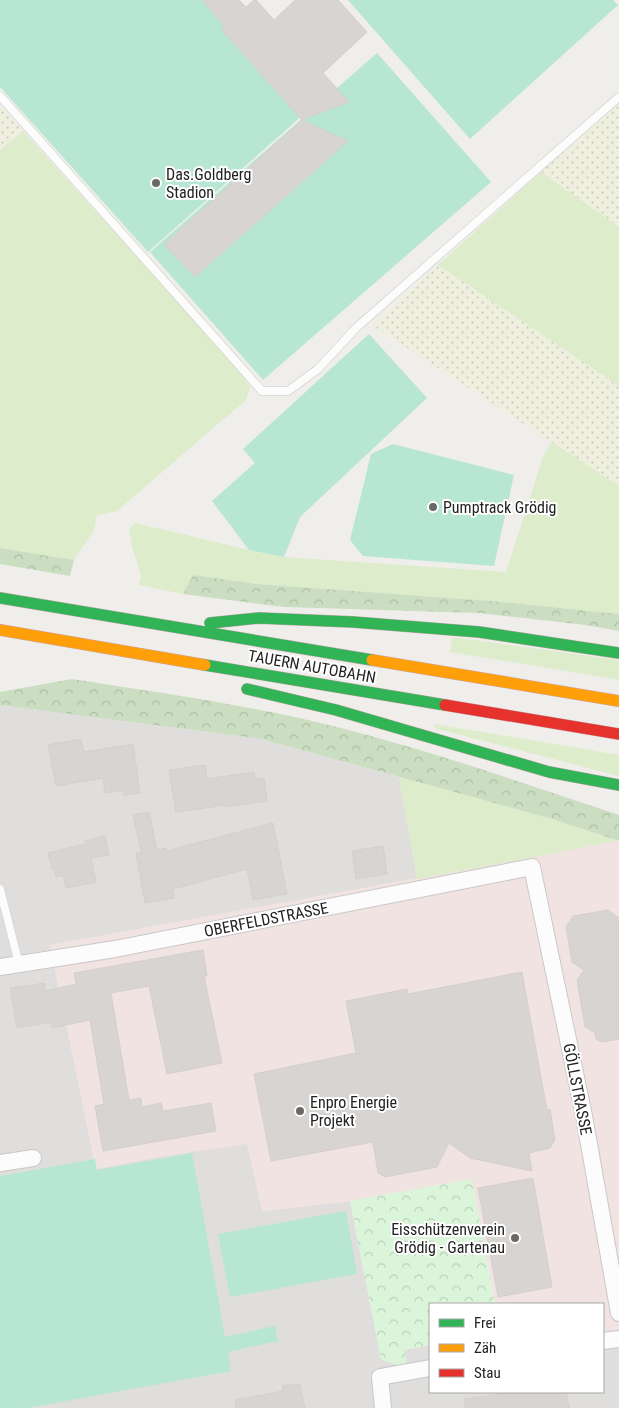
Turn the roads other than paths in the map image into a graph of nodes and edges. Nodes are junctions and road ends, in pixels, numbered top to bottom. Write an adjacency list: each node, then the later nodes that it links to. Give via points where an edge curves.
1 (0, 96): 2 (lane, via 262,391 288,391 318,369 357,327)
2 (619, 97)
3 (0, 598): 4 (highway, TAUERN AUTOBAHN)
4 (174, 627): 7 (highway, via 259,618 353,622 479,632); 10 (highway, TAUERN AUTOBAHN)
5 (0, 630): 6 (highway, TAUERN AUTOBAHN)
6 (95, 646): 8 (highway); 11 (highway, TAUERN AUTOBAHN)
7 (619, 653)
8 (145, 666)
9 (235, 687): 12 (highway, via 336,710 549,772)
10 (619, 701)
11 (619, 734)
12 (601, 782): 13 (highway); 14 (highway)
13 (619, 785)
14 (619, 790)
15 (532, 867): 17 (street, OBERFELDSTRASSE, via 115,949); 21 (street, GÖLLSTRASSE, via 584,1116)
16 (0, 889): 17 (lane)
17 (19, 964): 18 (street, OBERFELDSTRASSE)
18 (0, 968)
19 (33, 1158): 20 (street)
20 (0, 1163)
21 (619, 1313)
22 (619, 1339): 23 (street)
23 (604, 1341)
24 (429, 1368): 25 (street, via 380,1376)
25 (383, 1408)

